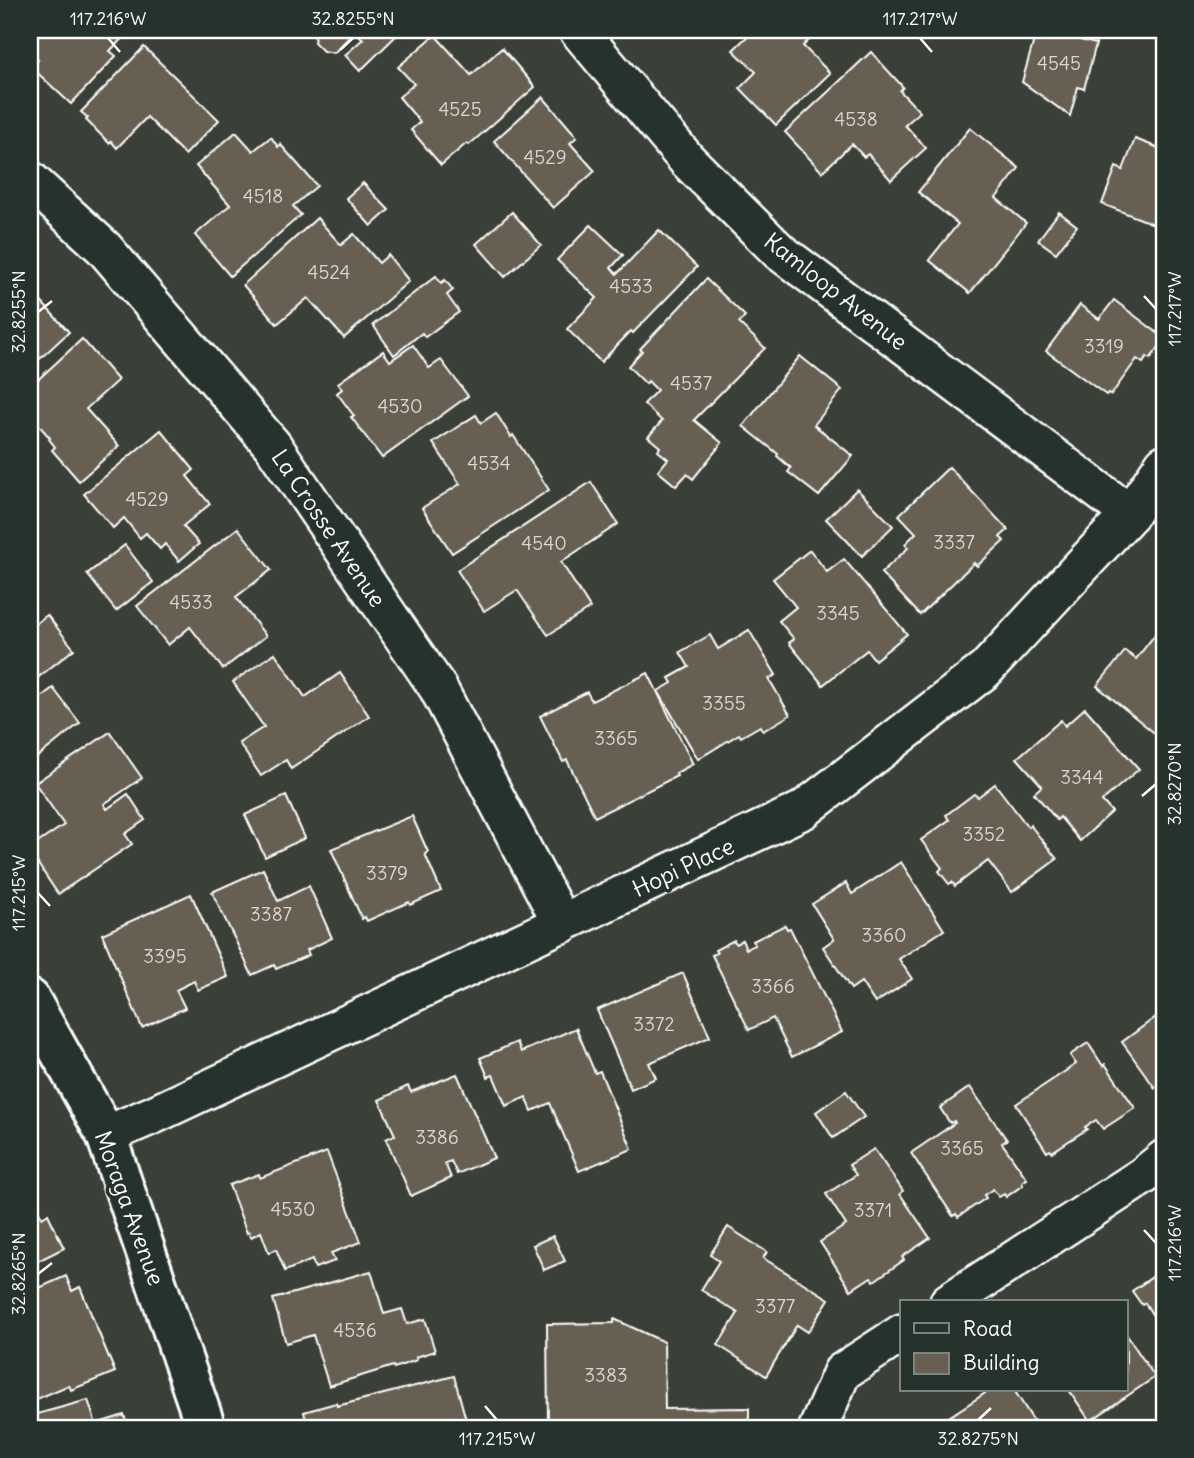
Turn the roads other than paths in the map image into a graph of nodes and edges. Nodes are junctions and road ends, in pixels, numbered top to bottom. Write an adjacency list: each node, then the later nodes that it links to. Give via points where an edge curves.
1 (578, 30): 4 (street, Kamloop Avenue, via 687,160 780,251)
2 (30, 180): 5 (street, La Crosse Avenue, via 104,248 273,446 438,688)
3 (1164, 464): 4 (street, Hopi Place)
4 (1130, 513): 5 (street, Hopi Place, via 985,670 803,810)
5 (562, 924): 7 (street, Hopi Place)
6 (30, 999): 7 (main road, Moraga Avenue)
7 (106, 1135): 11 (main road, Moraga Avenue)
8 (1164, 1159): 9 (street)
9 (952, 1300)
10 (900, 1334): 12 (street, via 842,1372)
11 (206, 1428)
12 (818, 1428)

